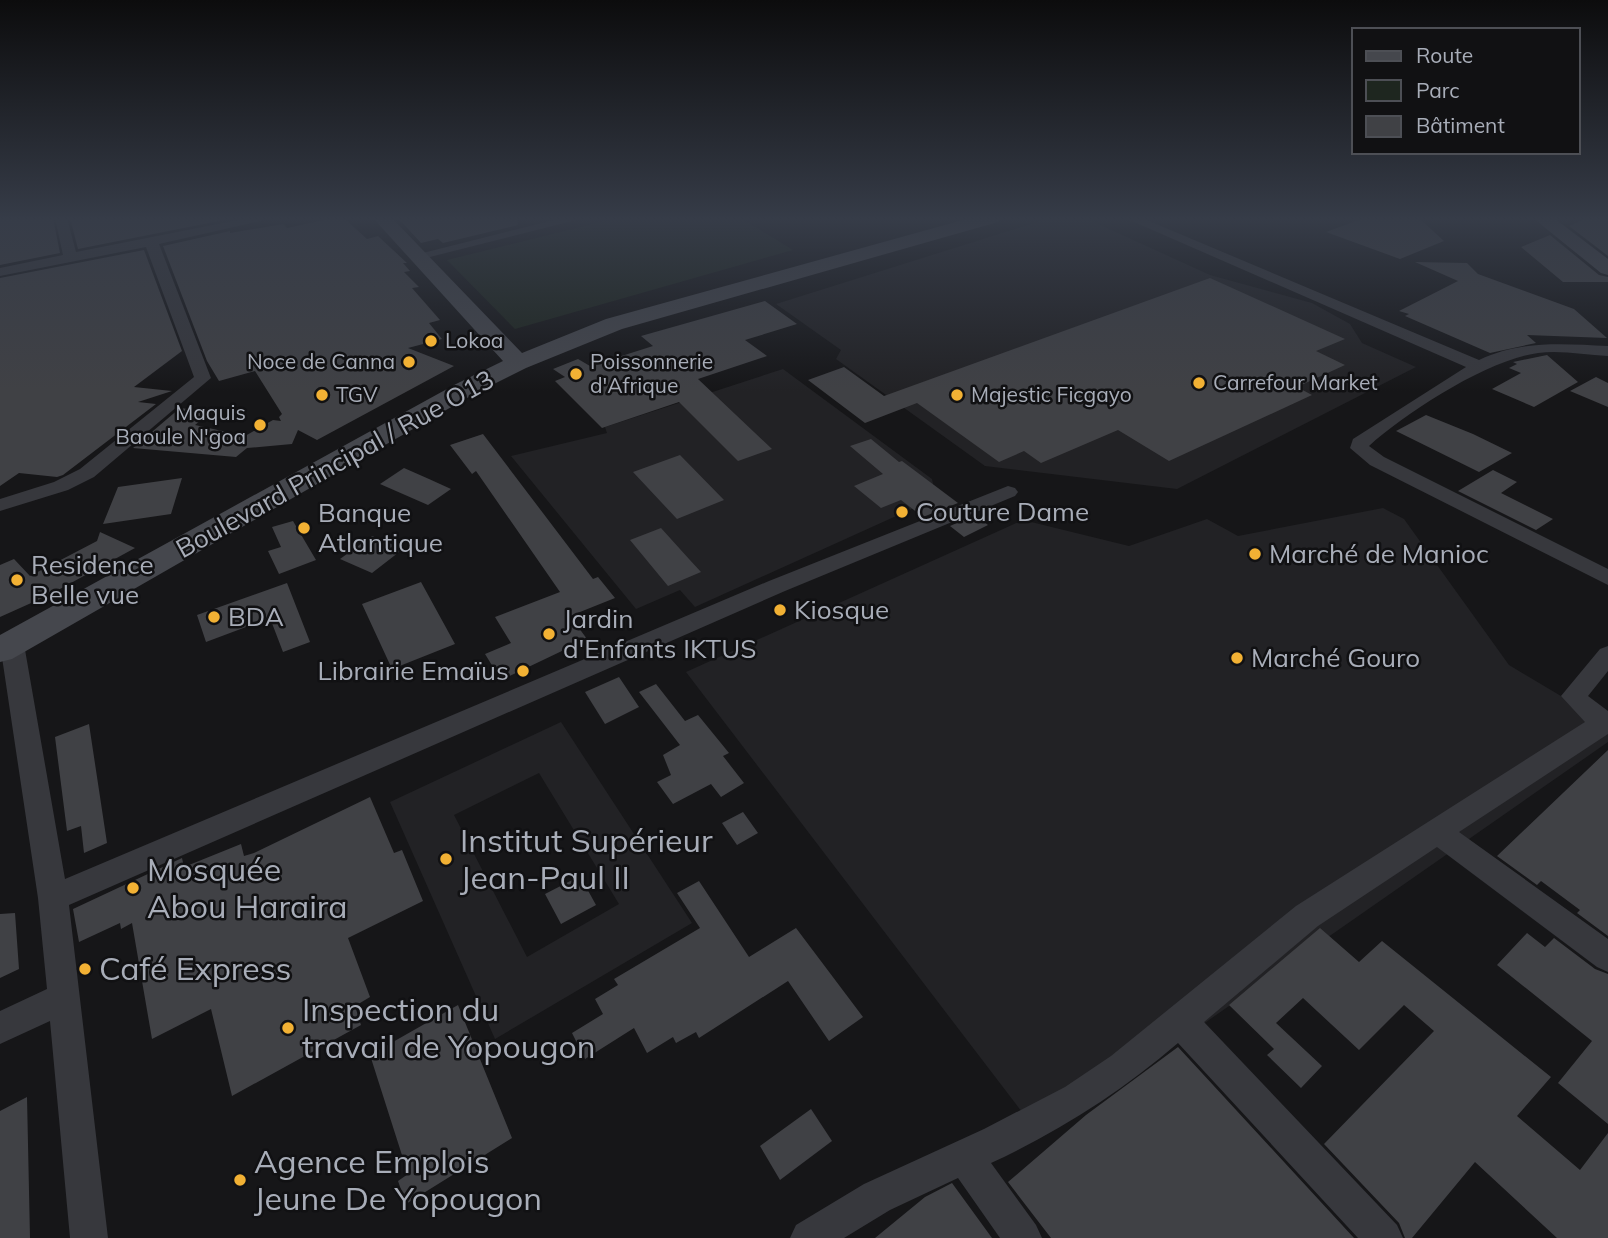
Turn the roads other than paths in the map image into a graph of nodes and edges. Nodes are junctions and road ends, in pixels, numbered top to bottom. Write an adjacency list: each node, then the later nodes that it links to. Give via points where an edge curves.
1 (164, 276): 11 (street, via 203,379 87,473)
2 (436, 276): 8 (main road)
3 (759, 276): 6 (main road, Boulevard Principal / Rue O13)
4 (785, 276): 6 (main road, Boulevard Principal / Rue O13)
5 (1266, 276): 9 (street)
6 (641, 316): 8 (main road, Boulevard Principal / Rue O13)
7 (1608, 351): 9 (street, via 1539,348)
8 (518, 363): 13 (main road, Boulevard Principal / Rue O13)
9 (1480, 367): 12 (street, via 1360,443 1359,448)
10 (1008, 492): 17 (street, via 765,591)
11 (0, 505)
12 (1608, 578)
13 (6, 647): 17 (street)
14 (1608, 655): 15 (street, via 1573,696)
15 (1607, 723): 16 (street)
16 (1437, 831): 18 (street); 20 (street, via 1307,916)
17 (53, 898): 19 (street)
18 (1608, 957)
19 (62, 998): 21 (street); 23 (street)
20 (1180, 1021): 22 (street, via 1077,1099); 26 (street)
21 (0, 1028)
22 (964, 1156): 24 (street, via 877,1197); 25 (street)
23 (89, 1238)
24 (809, 1238)
25 (1023, 1238)
26 (1384, 1238)

